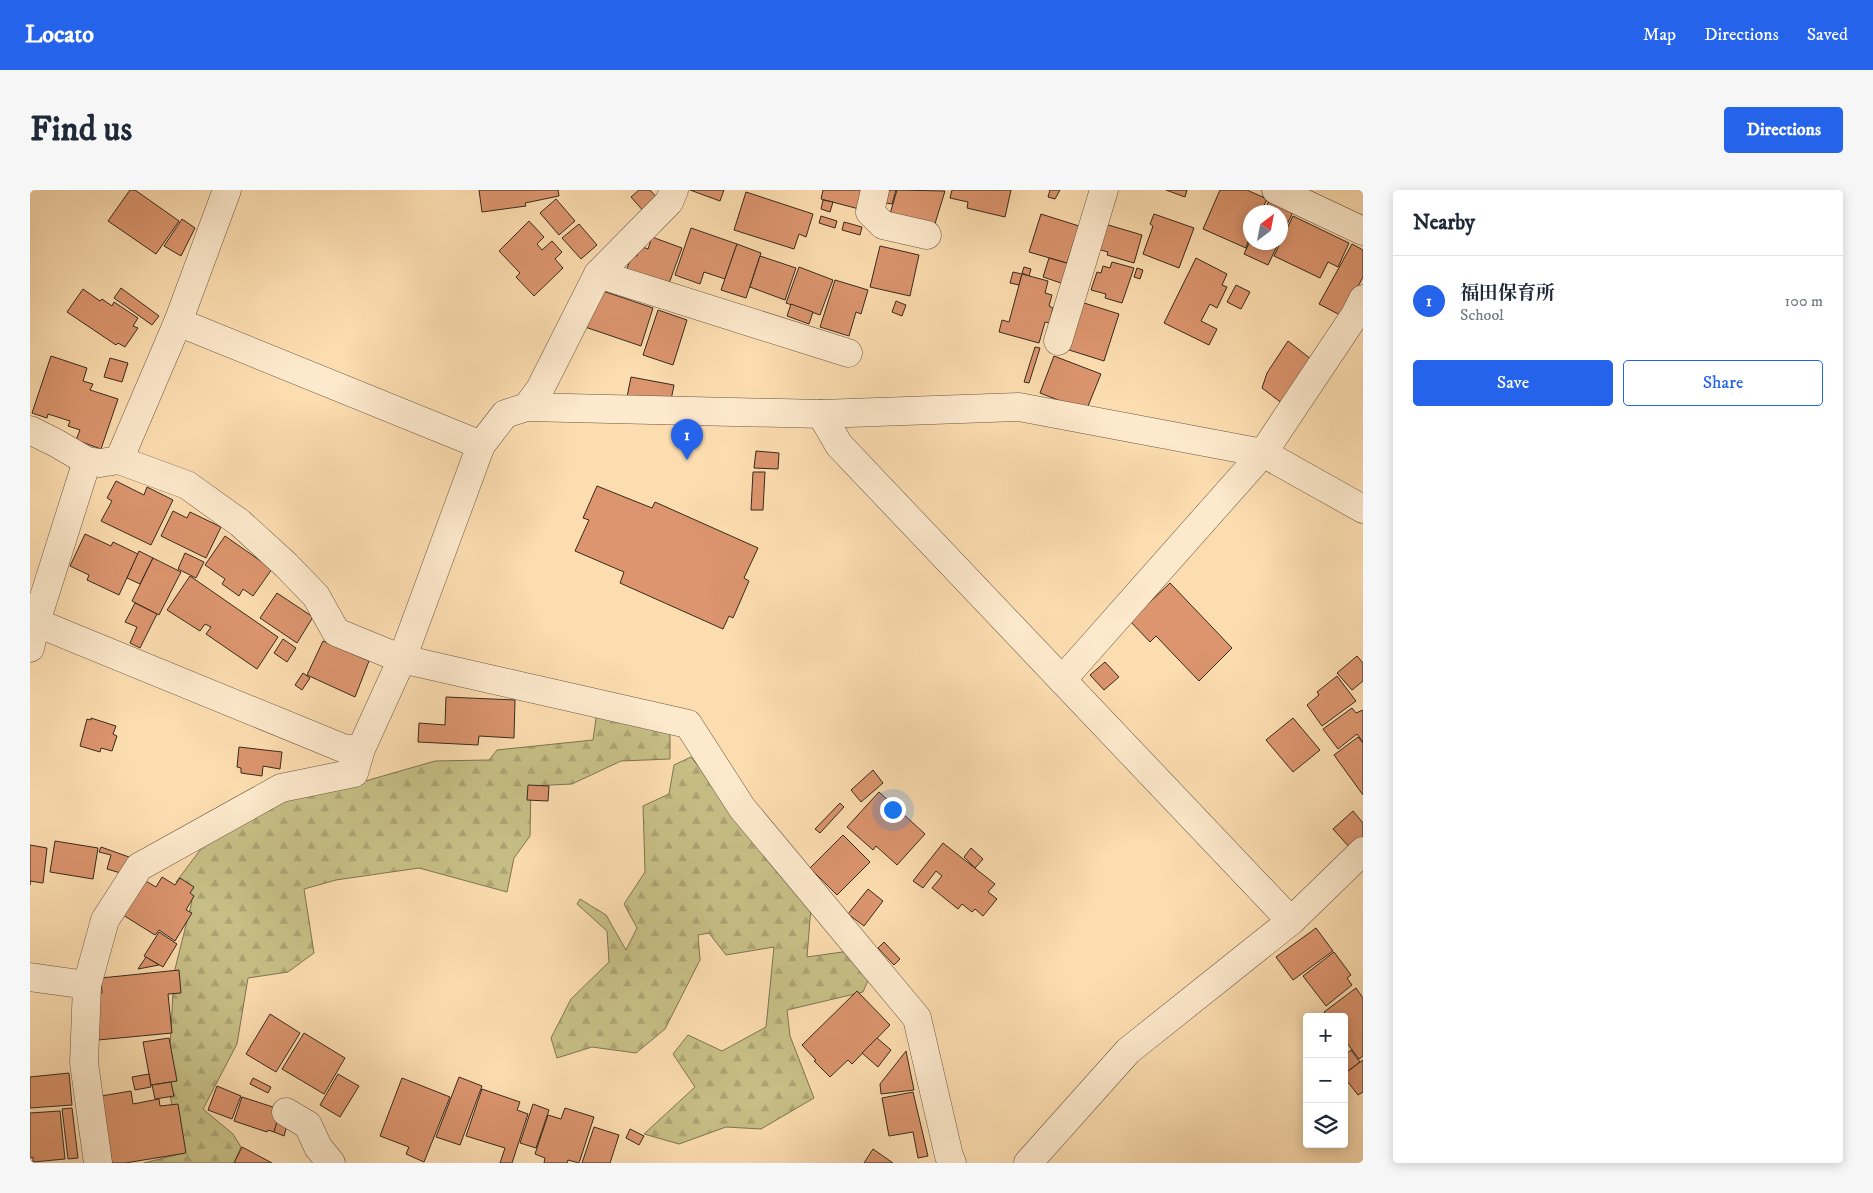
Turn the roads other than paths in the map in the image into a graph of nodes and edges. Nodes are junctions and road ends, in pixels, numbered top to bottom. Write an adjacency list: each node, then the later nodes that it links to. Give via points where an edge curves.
1 (227, 190): 10 (street)
2 (674, 190): 8 (street, via 669,202)
3 (875, 190): 7 (street, via 870,212 883,225)
4 (1104, 190): 11 (street)
5 (1276, 190): 6 (street)
6 (1363, 231)
7 (927, 235)
8 (598, 274): 12 (street); 13 (street, via 540,389)
9 (1363, 299): 17 (street)
10 (178, 322): 16 (street); 18 (street)
11 (1058, 341)
12 (848, 353)
13 (527, 407): 14 (street); 16 (street, via 505,414)
14 (821, 414): 17 (street, via 1019,407); 24 (street, via 839,445)
15 (30, 430): 19 (street)
16 (481, 445): 23 (street)
17 (1263, 453): 20 (street); 24 (street)
18 (119, 460): 19 (street); 23 (street, via 187,486 240,522 316,596 336,632)
19 (87, 461): 21 (street)
20 (1363, 509)
21 (33, 621): 22 (street); 25 (street, via 345,749)
22 (30, 648)
23 (402, 659): 25 (street); 33 (street, via 688,724 742,808 918,1018)
24 (1062, 680): 27 (street)
25 (361, 749): 29 (street, via 354,773 281,788 139,867 104,920)
26 (1363, 851): 27 (street)
27 (1291, 921): 34 (street, via 1128,1051)
28 (30, 977): 29 (street)
29 (87, 985): 31 (street, via 84,1063)
30 (286, 1112): 32 (street, via 308,1125 318,1147)
31 (98, 1163)
32 (331, 1163)
33 (952, 1163)
34 (1028, 1163)

